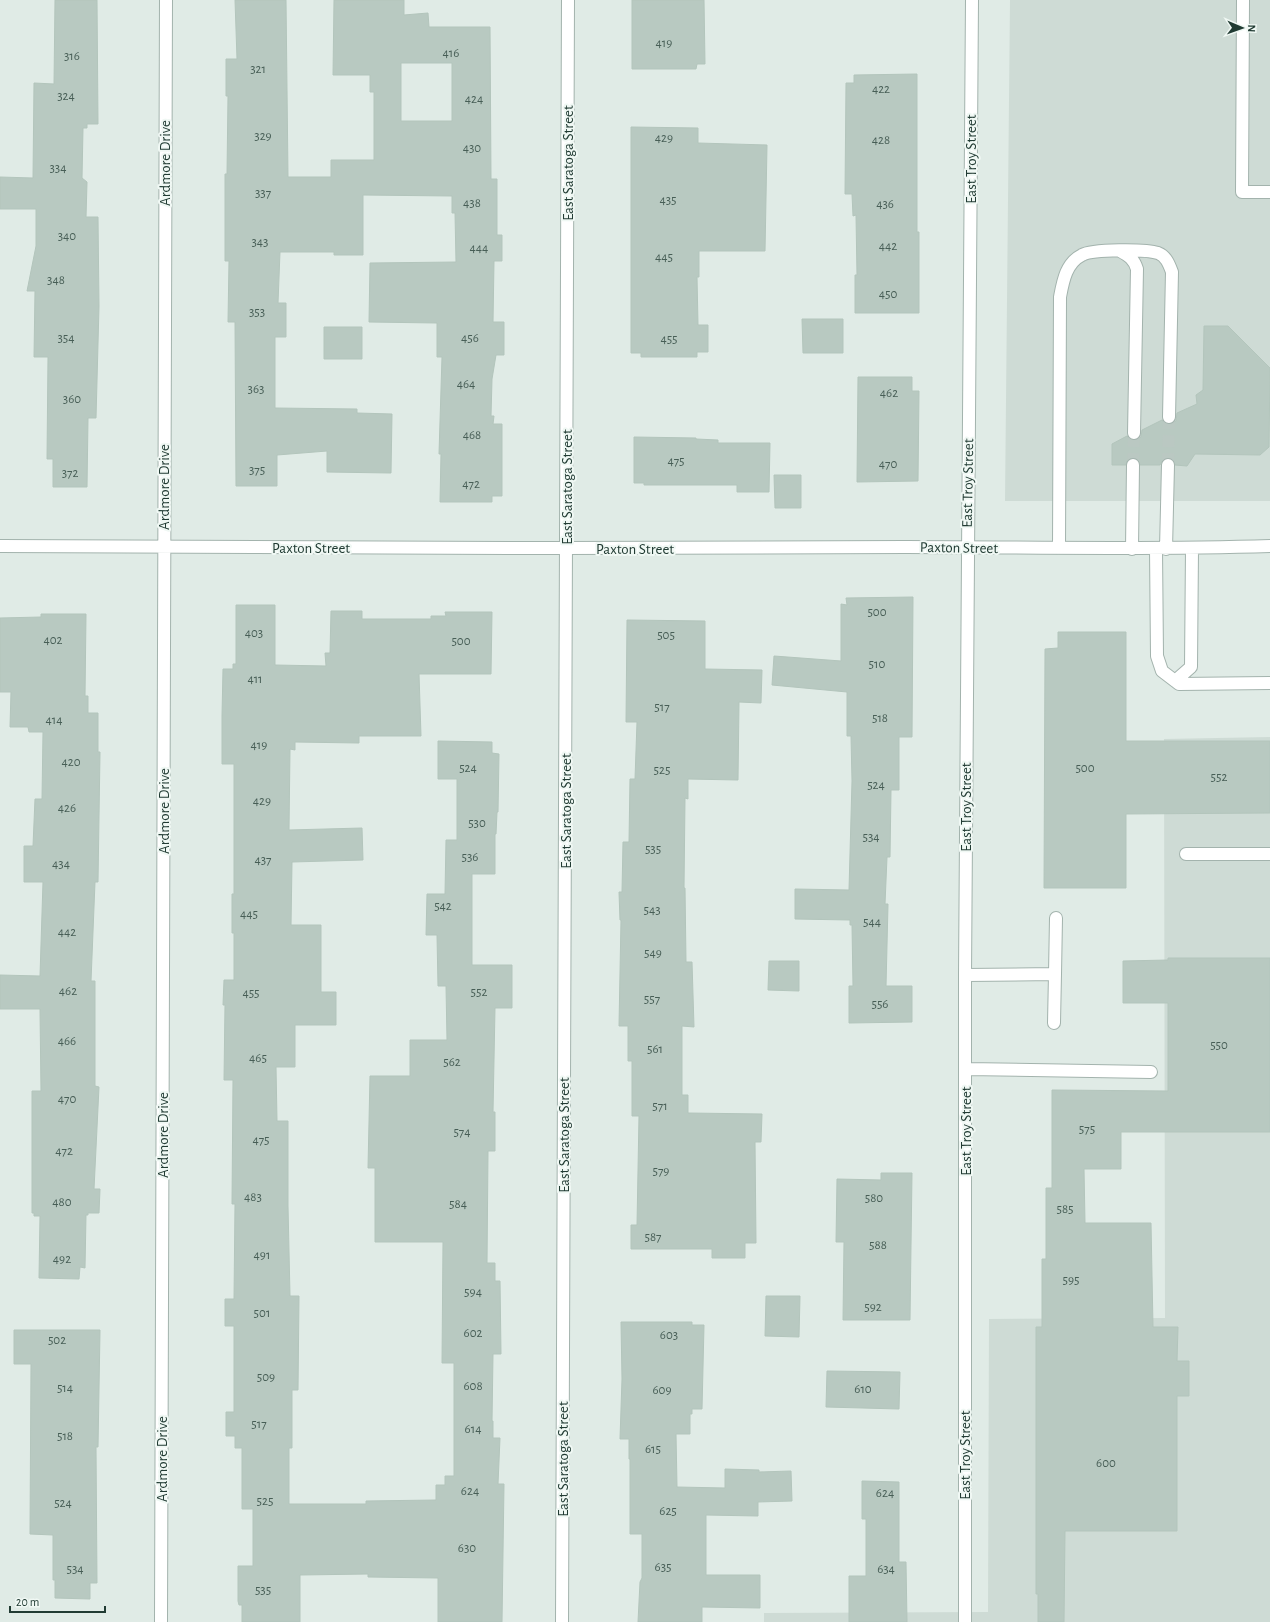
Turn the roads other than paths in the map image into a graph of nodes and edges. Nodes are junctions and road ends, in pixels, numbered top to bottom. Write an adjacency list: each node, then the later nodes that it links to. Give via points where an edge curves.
1 (166, 0): 13 (street, Ardmore Drive)
2 (568, 0): 15 (street, East Saratoga Street)
3 (972, 0): 14 (street, East Troy Street)
4 (1243, 0): 5 (street, via 1242,192)
5 (1270, 192)
6 (1120, 251): 7 (street, via 1148,251 1159,254 1168,261 1172,272); 8 (street, via 1130,256 1137,269); 16 (street, via 1094,251 1081,255 1069,266 1063,281 1060,297)
7 (1169, 417)
8 (1134, 434)
9 (1133, 465): 17 (street)
10 (1168, 465): 18 (street)
11 (0, 546): 13 (street, Paxton Street)
12 (1270, 546): 19 (street, Paxton Street)
13 (164, 547): 15 (street, Paxton Street); 31 (street, Ardmore Drive)
14 (968, 547): 15 (street, Paxton Street); 16 (street, Paxton Street); 26 (street, East Troy Street)
15 (567, 548): 32 (street, East Saratoga Street)
16 (1059, 548): 17 (street, Paxton Street)
17 (1132, 549): 18 (street, Paxton Street)
18 (1161, 549): 19 (street, Paxton Street); 20 (street, via 1157,656 1162,671)
19 (1192, 549): 20 (street, via 1191,667)
20 (1175, 681): 21 (street, via 1179,684)
21 (1270, 683)
22 (1186, 854): 23 (street)
23 (1270, 854)
24 (1056, 918): 25 (street)
25 (1055, 974): 26 (street); 27 (street)
26 (965, 975): 28 (street, East Troy Street)
27 (1054, 1023)
28 (966, 1069): 29 (street); 30 (street, East Troy Street)
29 (1151, 1072)
30 (965, 1618)
31 (161, 1622)
32 (562, 1622)

